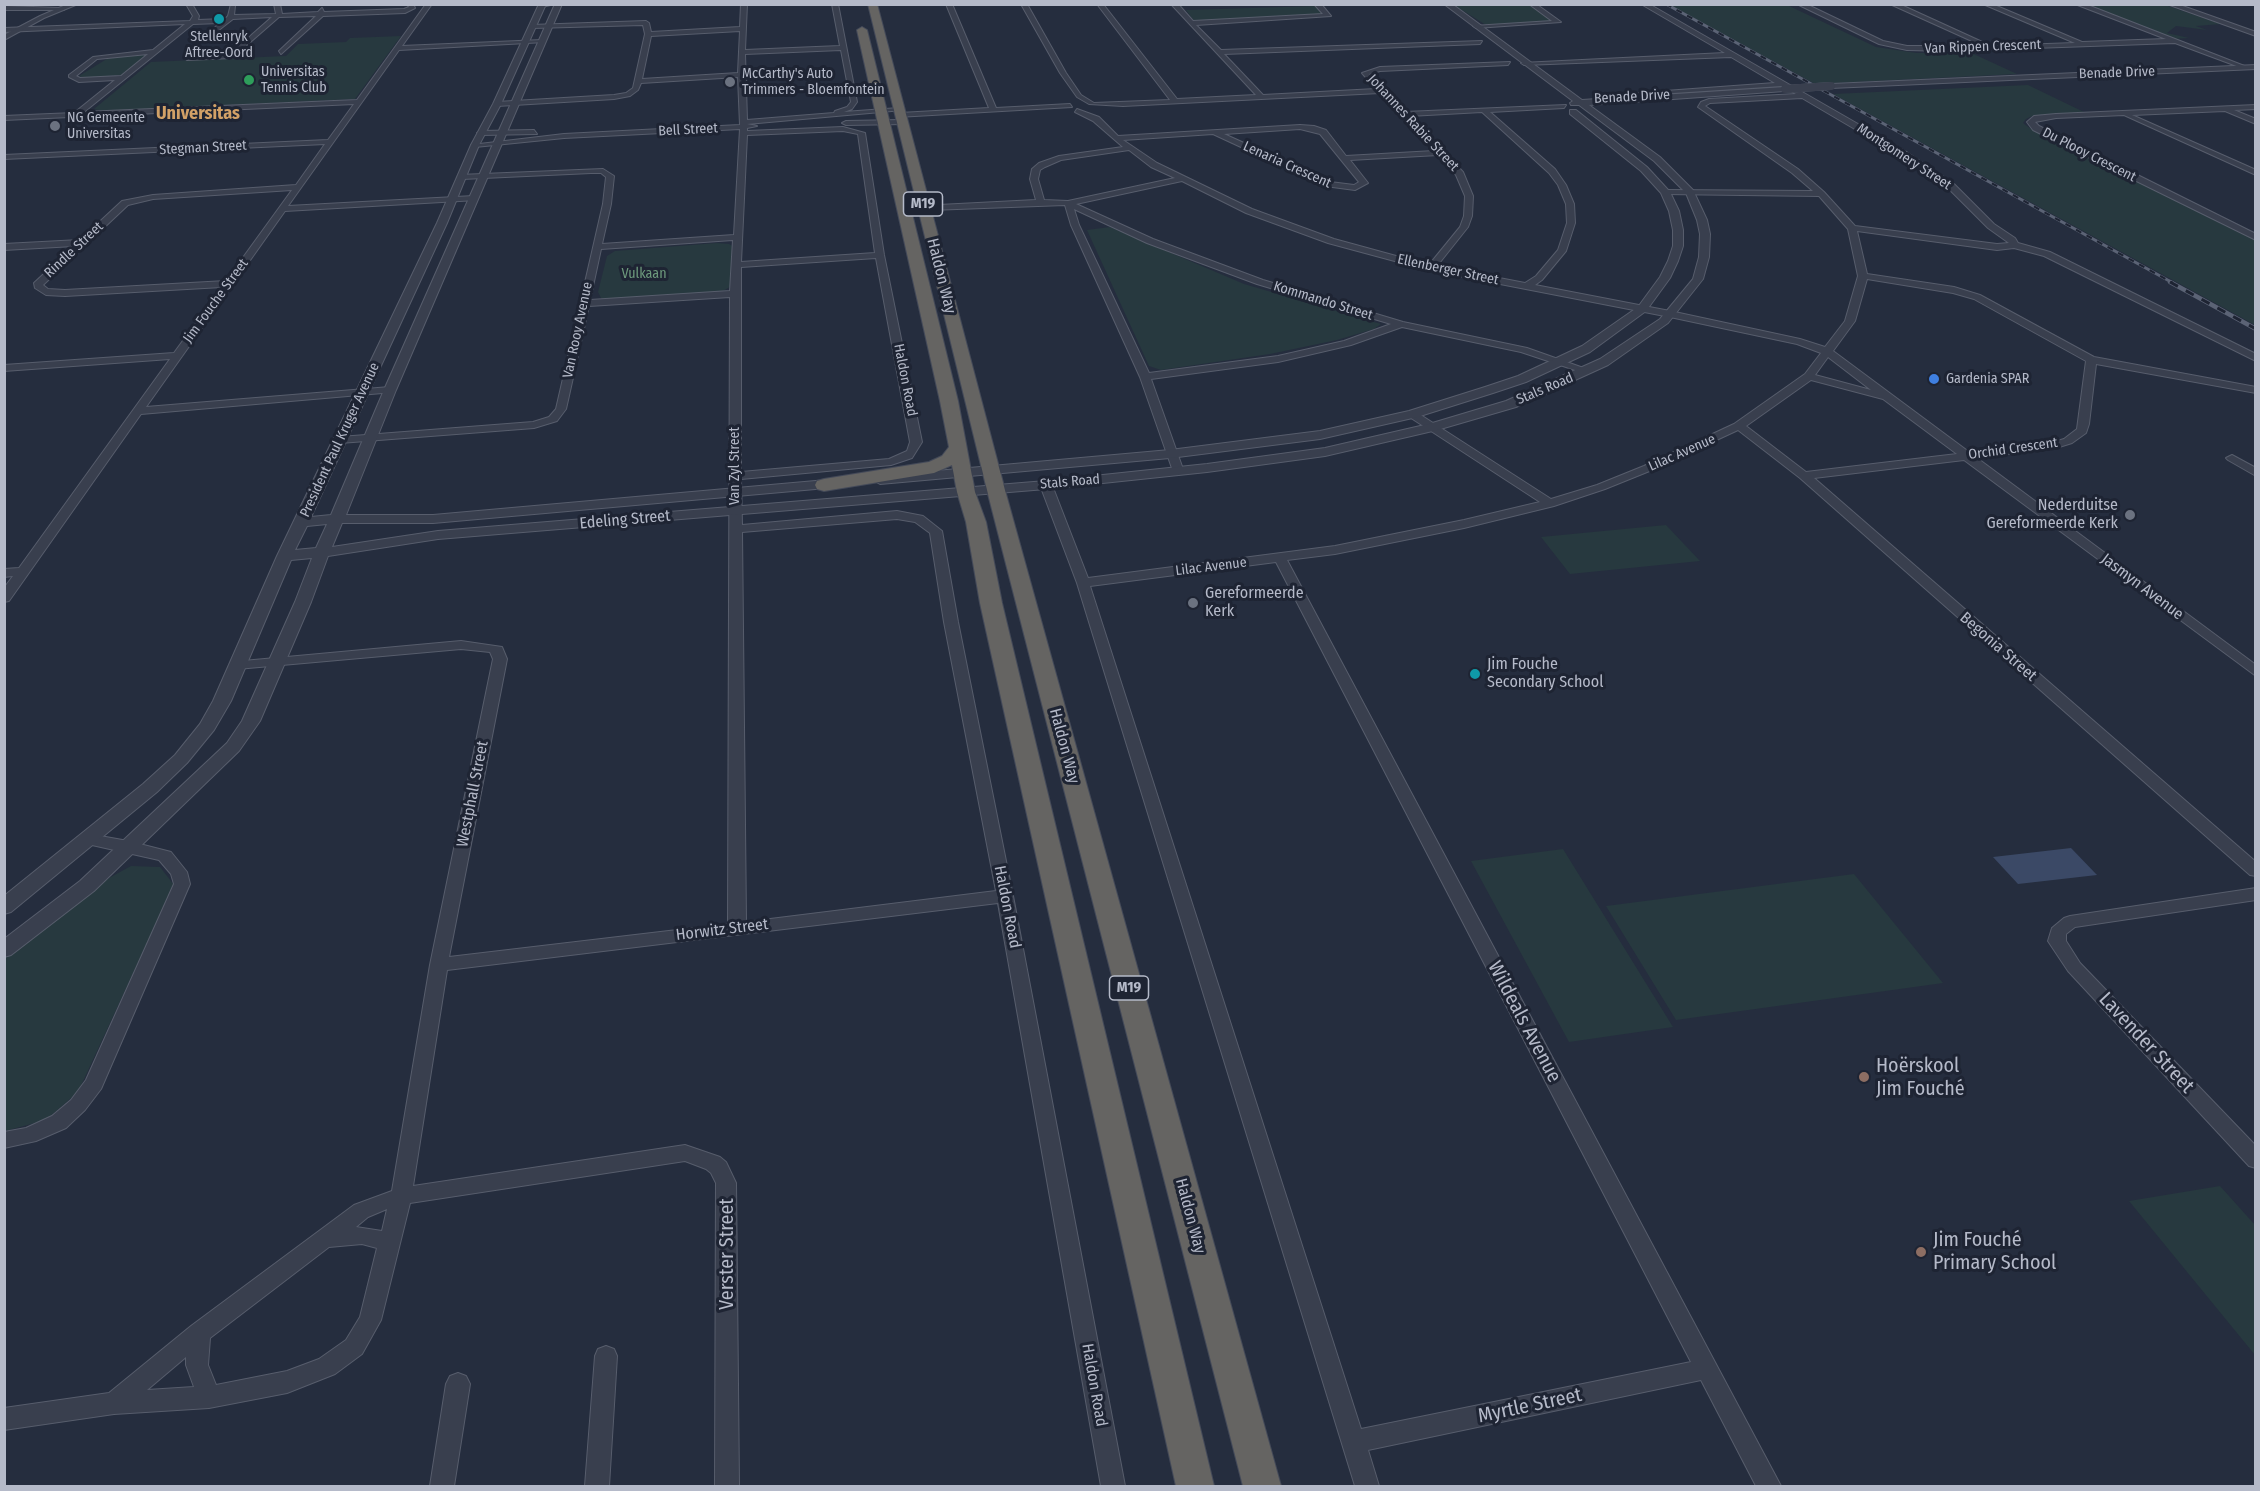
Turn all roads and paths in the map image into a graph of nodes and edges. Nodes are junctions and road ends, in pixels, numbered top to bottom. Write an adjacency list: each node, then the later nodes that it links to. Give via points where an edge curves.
1 (75, 4): 28 (street)
2 (201, 4): 25 (street)
3 (277, 4): 34 (street)
4 (321, 4): 33 (street)
5 (365, 4): 31 (street)
6 (410, 4): 31 (street, via 412,8 408,10)
7 (429, 4): 59 (street, Jim Fouche Street)
8 (552, 4): 26 (street)
9 (559, 4): 39 (street, President Paul Kruger Avenue)
10 (744, 4): 41 (street, Van Zyl Street)
11 (836, 4): 60 (street)
12 (950, 4): 104 (street)
13 (1024, 4): 98 (street, via 1063,73)
14 (1100, 4): 92 (street)
15 (1174, 4): 37 (street)
16 (1317, 4): 37 (street, via 1328,16)
17 (1447, 4): 40 (street, Stals Road)
18 (1532, 4): 40 (street, via 1558,22)
19 (1644, 4): 69 (street, Montgomery Street)
20 (1800, 4): 61 (street, Van Rippen Crescent, via 1892,46 1924,50)
21 (1893, 4): 61 (street)
22 (1986, 4): 57 (street)
23 (2078, 4): 46 (street)
24 (2170, 4): 47 (street)
25 (190, 5): 36 (street, via 196,16)
26 (542, 5): 38 (street, President Paul Kruger Avenue)
27 (232, 6): 35 (street)
28 (61, 7): 30 (street); 43 (street)
29 (4, 8): 30 (street)
30 (46, 9): 42 (street)
31 (368, 12): 33 (street)
32 (868, 12): 45 (highway, Haldon Way / M19); 48 (highway, Haldon Way / M19)
33 (321, 14): 34 (street); 64 (street)
34 (277, 16): 35 (street); 67 (street, via 232,56 187,58)
35 (229, 19): 36 (street); 50 (street)
36 (192, 22): 43 (street); 63 (street)
37 (1191, 23): 66 (street)
38 (533, 26): 39 (street); 53 (street, President Paul Kruger Avenue)
39 (550, 26): 44 (street, via 639,22 648,25); 54 (street, President Paul Kruger Avenue)
40 (1476, 26): 51 (street, Stals Road); 58 (street)
41 (742, 29): 44 (street); 65 (street, Van Zyl Street)
42 (4, 30): 43 (street)
43 (18, 30): 49 (street)
44 (648, 34): 81 (street)
45 (879, 34): 48 (highway); 68 (highway, Haldon Way / M19)
46 (2157, 34): 52 (street); 55 (street, via 2160,39)
47 (2256, 34)
48 (863, 35): 70 (highway, Haldon Way / M19)
49 (4, 38)
50 (206, 38)
51 (1491, 38): 56 (street, Stals Road); 58 (street)
52 (2175, 41): 55 (street, Van Rippen Crescent); 62 (street)
53 (526, 42): 54 (street); 59 (street); 97 (street, President Paul Kruger Avenue)
54 (542, 42): 95 (street, President Paul Kruger Avenue)
55 (2153, 42): 57 (street, Van Rippen Crescent); 62 (street)
56 (1499, 44): 58 (street); 72 (street, Stals Road)
57 (2084, 44): 61 (street, Van Rippen Crescent)
58 (1486, 46): 66 (street); 72 (street); 88 (street, Johannes Rabie Street, via 1366,71)
59 (398, 48): 93 (street, Jim Fouche Street)
60 (843, 48): 65 (street); 113 (street, via 853,106 837,112)
61 (1991, 48)
62 (2198, 49): 71 (street)
63 (153, 52): 79 (street); 79 (street, via 94,58 71,76 79,80)
64 (281, 52)
65 (743, 52): 77 (street, Van Zyl Street)
66 (1218, 52): 91 (street)
67 (193, 53)
68 (885, 55): 70 (highway); 83 (highway, Haldon Way / M19)
69 (1733, 55): 72 (street); 86 (street, Montgomery Street)
70 (868, 56): 84 (highway, Haldon Way / M19)
71 (2229, 61): 73 (street); 74 (street); 76 (street, via 2232,65)
72 (1524, 63): 85 (street, Stals Road)
73 (2244, 67): 74 (street, Benade Drive); 76 (street, Benade Drive)
74 (2256, 69): 76 (street, Benade Drive)
75 (2125, 72): 76 (street, Benade Drive); 78 (street, Benade Drive); 80 (street)
76 (2222, 72): 80 (street, Benade Drive)
77 (741, 75): 81 (street); 113 (street, Van Zyl Street)
78 (2033, 76): 82 (street); 87 (street, Benade Drive)
79 (121, 78): 107 (street)
80 (2138, 78): 82 (street, Benade Drive)
81 (638, 81): 95 (street, via 636,89 622,96)
82 (2045, 81): 87 (street, Benade Drive)
83 (892, 84): 84 (highway); 109 (highway, Haldon Way / M19)
84 (874, 85): 110 (highway, Haldon Way / M19)
85 (1553, 85): 89 (street, via 1583,96); 94 (street, Stals Road)
86 (1787, 88): 87 (street, Benade Drive, bridge); 89 (street, Benade Drive); 90 (street, Montgomery Street); 96 (street, Benade Drive)
87 (1833, 88)
88 (1381, 90): 91 (street); 106 (street, Johannes Rabie Street)
89 (1628, 96): 94 (street, Benade Drive)
90 (1806, 96): 138 (street, via 1709,101 1701,107 1795,171); 152 (street, Montgomery Street, via 1951,186)
91 (1261, 97): 92 (street)
92 (1175, 101): 102 (street)
93 (359, 102): 107 (street); 121 (street, Jim Fouche Street)
94 (1578, 102): 96 (street, Benade Drive); 99 (street, Stals Road, via 1552,96); 108 (street, Stals Road); 114 (street, via 1571,105)
95 (515, 103): 97 (street); 117 (street, President Paul Kruger Avenue)
96 (1605, 103): 108 (street, via 1592,106)
97 (497, 104): 119 (street, President Paul Kruger Avenue)
98 (1075, 105): 102 (street, Ellenberger Street); 102 (street); 104 (street)
99 (1564, 106): 103 (street); 114 (street, Stals Road)
100 (2256, 107): 101 (street, Du Plooy Crescent)
101 (2223, 108): 105 (street, Du Plooy Crescent); 112 (street)
102 (1097, 109): 118 (street, Ellenberger Street)
103 (1484, 110): 106 (street); 164 (street, via 1544,163 1570,204 1571,223 1562,251)
104 (994, 111): 109 (street)
105 (2123, 113): 129 (street); 150 (street, Du Plooy Crescent, via 2056,116 2031,122 2036,128)
106 (1404, 114): 124 (street, Johannes Rabie Street)
107 (76, 115): 111 (street)
108 (1597, 115): 137 (street, Stals Road, via 1657,159)
109 (900, 116): 110 (street, Bell Street); 110 (street); 120 (highway, Haldon Way / M19)
110 (881, 117): 113 (street, Bell Street); 113 (street, Bell Street); 122 (highway, Haldon Way / M19)
111 (4, 118)
112 (2256, 122)
113 (744, 124): 115 (street, Bell Street); 117 (street, Bell Street); 117 (street, Bell Street); 149 (street, Van Zyl Street)
114 (1594, 129): 136 (street, Stals Road, via 1644,169)
115 (856, 130): 155 (street, Haldon Road, via 862,135)
116 (1214, 132): 118 (street, Lenaria Crescent); 127 (street, Lenaria Crescent, via 1314,128 1323,132); 127 (street, Lenaria Crescent, via 1328,184 1361,186 1364,181)
117 (501, 138): 119 (street, Bell Street); 119 (street, Bell Street); 130 (street, President Paul Kruger Avenue)
118 (1116, 138): 123 (street, Ellenberger Street)
119 (478, 139): 131 (street, President Paul Kruger Avenue)
120 (907, 141): 122 (highway); 132 (highway, Haldon Way / M19)
121 (329, 142): 125 (street, Stegman Street); 135 (street, Jim Fouche Street)
122 (887, 142): 133 (highway, Haldon Way / M19)
123 (1130, 148): 134 (street, Ellenberger Street); 141 (street, via 1059,158 1041,165 1034,179)
124 (1441, 153): 127 (street); 159 (street, Johannes Rabie Street, via 1460,174 1469,208 1464,227)
125 (23, 156): 126 (street, Stegman Street); 128 (street)
126 (4, 157)
127 (1344, 158)
128 (14, 163)
129 (2256, 173)
130 (484, 176): 131 (street, Van Rooy Avenue); 139 (street, President Paul Kruger Avenue); 154 (street, Van Rooy Avenue, via 607,172 607,204)
131 (462, 177): 140 (street, President Paul Kruger Avenue)
132 (916, 178): 133 (highway); 143 (highway, Haldon Way / M19)
133 (896, 179): 145 (highway, Haldon Way / M19)
134 (1182, 179): 142 (street); 159 (street, Ellenberger Street, via 1296,229)
135 (297, 187): 144 (street, Jim Fouche Street); 151 (street, Rindle Street, via 137,200 121,206)
136 (1665, 192): 137 (street); 167 (street, Stals Road, via 1674,211 1678,246 1665,278)
137 (1690, 192): 138 (street); 168 (street, Stals Road, via 1702,220 1704,256 1698,279)
138 (1821, 195): 148 (street)
139 (474, 198): 140 (street); 161 (street, President Paul Kruger Avenue)
140 (452, 199): 144 (street); 163 (street, President Paul Kruger Avenue)
141 (1041, 201): 142 (street); 143 (street)
142 (1068, 203): 146 (street, Kommando Street); 147 (street)
143 (924, 208): 145 (street); 156 (highway, Haldon Way / M19)
144 (284, 209): 162 (street, Jim Fouche Street)
145 (903, 209): 157 (highway, Haldon Way / M19)
146 (1105, 221): 147 (street); 170 (street, Kommando Street, via 1260,282)
147 (1075, 225): 182 (street)
148 (1852, 228): 152 (street, via 1997,247); 160 (street, Lilac Avenue)
149 (739, 237): 154 (street); 158 (street, Van Zyl Street)
150 (2256, 238)
151 (81, 243): 153 (street); 162 (street, Rindle Street, via 38,286 46,292 64,293)
152 (2014, 245): 174 (street, Montgomery Street, via 2047,254)
153 (4, 247)
154 (596, 247): 166 (street, Van Rooy Avenue)
155 (880, 255): 158 (street); 199 (street, Haldon Road, via 911,407 916,442 912,452 904,459 880,464)
156 (938, 262): 157 (highway); 169 (highway, Haldon Way / M19)
157 (916, 264): 171 (highway, Haldon Way / M19)
158 (736, 265): 165 (street, Van Zyl Street)
159 (1431, 268): 164 (street, Ellenberger Street)
160 (1863, 276): 172 (street, Lilac Avenue, via 1850,321); 175 (street, via 1977,297)
161 (438, 281): 163 (street); 183 (street, President Paul Kruger Avenue)
162 (228, 284): 173 (street, Jim Fouche Street)
163 (413, 284): 185 (street, President Paul Kruger Avenue)
164 (1526, 287): 167 (street, Ellenberger Street)
165 (735, 294): 166 (street); 199 (street, Van Zyl Street)
166 (584, 303): 191 (street, Van Rooy Avenue, via 561,410 553,419 508,428)
167 (1642, 309): 168 (street, Ellenberger Street); 176 (street, Stals Road, via 1586,349)
168 (1671, 314): 172 (street, Ellenberger Street); 178 (street, Stals Road, via 1631,345)
169 (954, 324): 171 (highway); 179 (highway, Haldon Way / M19)
170 (1401, 324): 176 (street, Kommando Street, via 1523,350); 182 (street, via 1347,343 1278,359)
171 (931, 326): 180 (highway, Haldon Way / M19)
172 (1826, 351): 181 (street, Lilac Avenue); 186 (street, Jasmyn Avenue)
173 (176, 356): 177 (street); 187 (street, Jim Fouche Street)
174 (2256, 358)
175 (2091, 360): 184 (street); 195 (street, Orchid Crescent, via 2084,424 2076,436 2056,445)
176 (1558, 362): 178 (street, Kommando Street); 188 (street, Stals Road, via 1522,379)
177 (4, 368)
178 (1587, 371): 190 (street, Stals Road, via 1511,404)
179 (967, 374): 180 (highway); 201 (highway, Haldon Way / M19)
180 (943, 376): 193 (highway, Haldon Way / M19)
181 (1809, 376): 186 (street); 189 (street, Lilac Avenue)
182 (1145, 377): 194 (street)
183 (390, 390): 185 (street); 191 (street, President Paul Kruger Avenue)
184 (2256, 390)
185 (363, 392): 187 (street); 192 (street, President Paul Kruger Avenue)
186 (1891, 399): 195 (street, Jasmyn Avenue)
187 (140, 411): 214 (street, Jim Fouche Street)
188 (1412, 414): 190 (street); 194 (street, Stals Road, via 1320,435)
189 (1738, 426): 200 (street, Begonia Street); 206 (street, Lilac Avenue, via 1648,468)
190 (1432, 427): 197 (street, Stals Road, via 1325,452); 206 (street)
191 (372, 437): 192 (street, Van Rooy Avenue); 208 (street, President Paul Kruger Avenue)
192 (340, 440): 209 (street, President Paul Kruger Avenue)
193 (957, 447): 202 (highway, Haldon Way / M19); 203 (highway, via 948,460 934,467)
194 (1170, 454): 197 (street); 201 (street, Stals Road)
195 (1968, 455): 200 (street, Orchid Crescent); 220 (street, Jasmyn Avenue)
196 (2232, 458): 198 (street)
197 (1178, 472): 204 (street, Stals Road)
198 (2256, 473)
199 (734, 476): 205 (street, Van Zyl Street)
200 (1804, 476): 223 (street, Begonia Street)
201 (994, 480): 202 (street, Stals Road); 204 (street, Stals Road); 248 (highway, Haldon Way / M19)
202 (965, 482): 203 (street, Edeling Street); 207 (street, Edeling Street); 247 (highway, Haldon Way / M19)
203 (824, 485): 205 (street, Edeling Street)
204 (1046, 485): 216 (street)
205 (734, 492): 207 (street, Van Zyl Street); 208 (street, Edeling Street, via 433,519)
206 (1550, 502): 213 (street, Lilac Avenue, via 1403,538)
207 (735, 511): 210 (street, Van Zyl Street); 211 (street, Edeling Street, via 438,535)
208 (337, 519): 209 (street, Edeling Street); 211 (street, President Paul Kruger Avenue)
209 (301, 522): 212 (street, President Paul Kruger Avenue)
210 (735, 529): 225 (street, Haldon Road, via 897,515 919,519 936,531); 227 (street, Van Zyl Street)
211 (321, 554): 212 (street, Edeling Street); 218 (street, President Paul Kruger Avenue)
212 (285, 556): 219 (street, President Paul Kruger Avenue)
213 (1280, 558): 216 (street, Lilac Avenue); 237 (street, Wildeals Avenue)
214 (23, 571): 215 (street); 217 (street, Jim Fouche Street)
215 (4, 573)
216 (1083, 583): 242 (street)
217 (4, 598)
218 (277, 659): 219 (street, Westphall Street); 222 (street, President Paul Kruger Avenue, via 251,721 233,747); 229 (street, Westphall Street, via 461,645 486,646 497,651 500,659)
219 (237, 665): 221 (street, President Paul Kruger Avenue, via 208,726 182,759)
220 (2256, 672)
221 (89, 839): 222 (street); 226 (street, President Paul Kruger Avenue)
222 (128, 846): 228 (street, President Paul Kruger Avenue, via 87,886); 230 (street, via 165,856 180,872 182,884 94,1084 78,1106 59,1122 29,1136)
223 (2256, 871)
224 (2256, 894): 231 (street, Lavender Street, via 2070,922 2058,932 2057,941 2074,967)
225 (1005, 896): 227 (street, Horwitz Street); 246 (street, Haldon Road)
226 (4, 907)
227 (737, 928): 229 (street, Horwitz Street)
228 (4, 950)
229 (439, 965): 232 (street, Westphall Street)
230 (4, 1140)
231 (2256, 1160)
232 (401, 1196): 233 (street, via 361,1211); 234 (street, Westphall Street); 245 (street, Verster Street, via 662,1155 686,1153 719,1168 726,1183)
233 (327, 1239): 234 (street, via 362,1235); 235 (street)
234 (388, 1242): 239 (street, Westphall Street, via 370,1320 354,1347 327,1367 301,1378)
235 (198, 1333): 239 (street, via 197,1365); 240 (street)
236 (606, 1356): 244 (street)
237 (1706, 1369): 242 (street, Myrtle Street); 250 (street, Wildeals Avenue)
238 (458, 1384): 243 (street)
239 (209, 1396): 240 (street, Westphall Street)
240 (114, 1403): 241 (street, Westphall Street)
241 (4, 1419)
242 (1353, 1442): 249 (street)
243 (442, 1486)
244 (597, 1486)
245 (727, 1486)
246 (1113, 1486)
247 (1195, 1486)
248 (1262, 1486)
249 (1367, 1486)
250 (1769, 1486)

